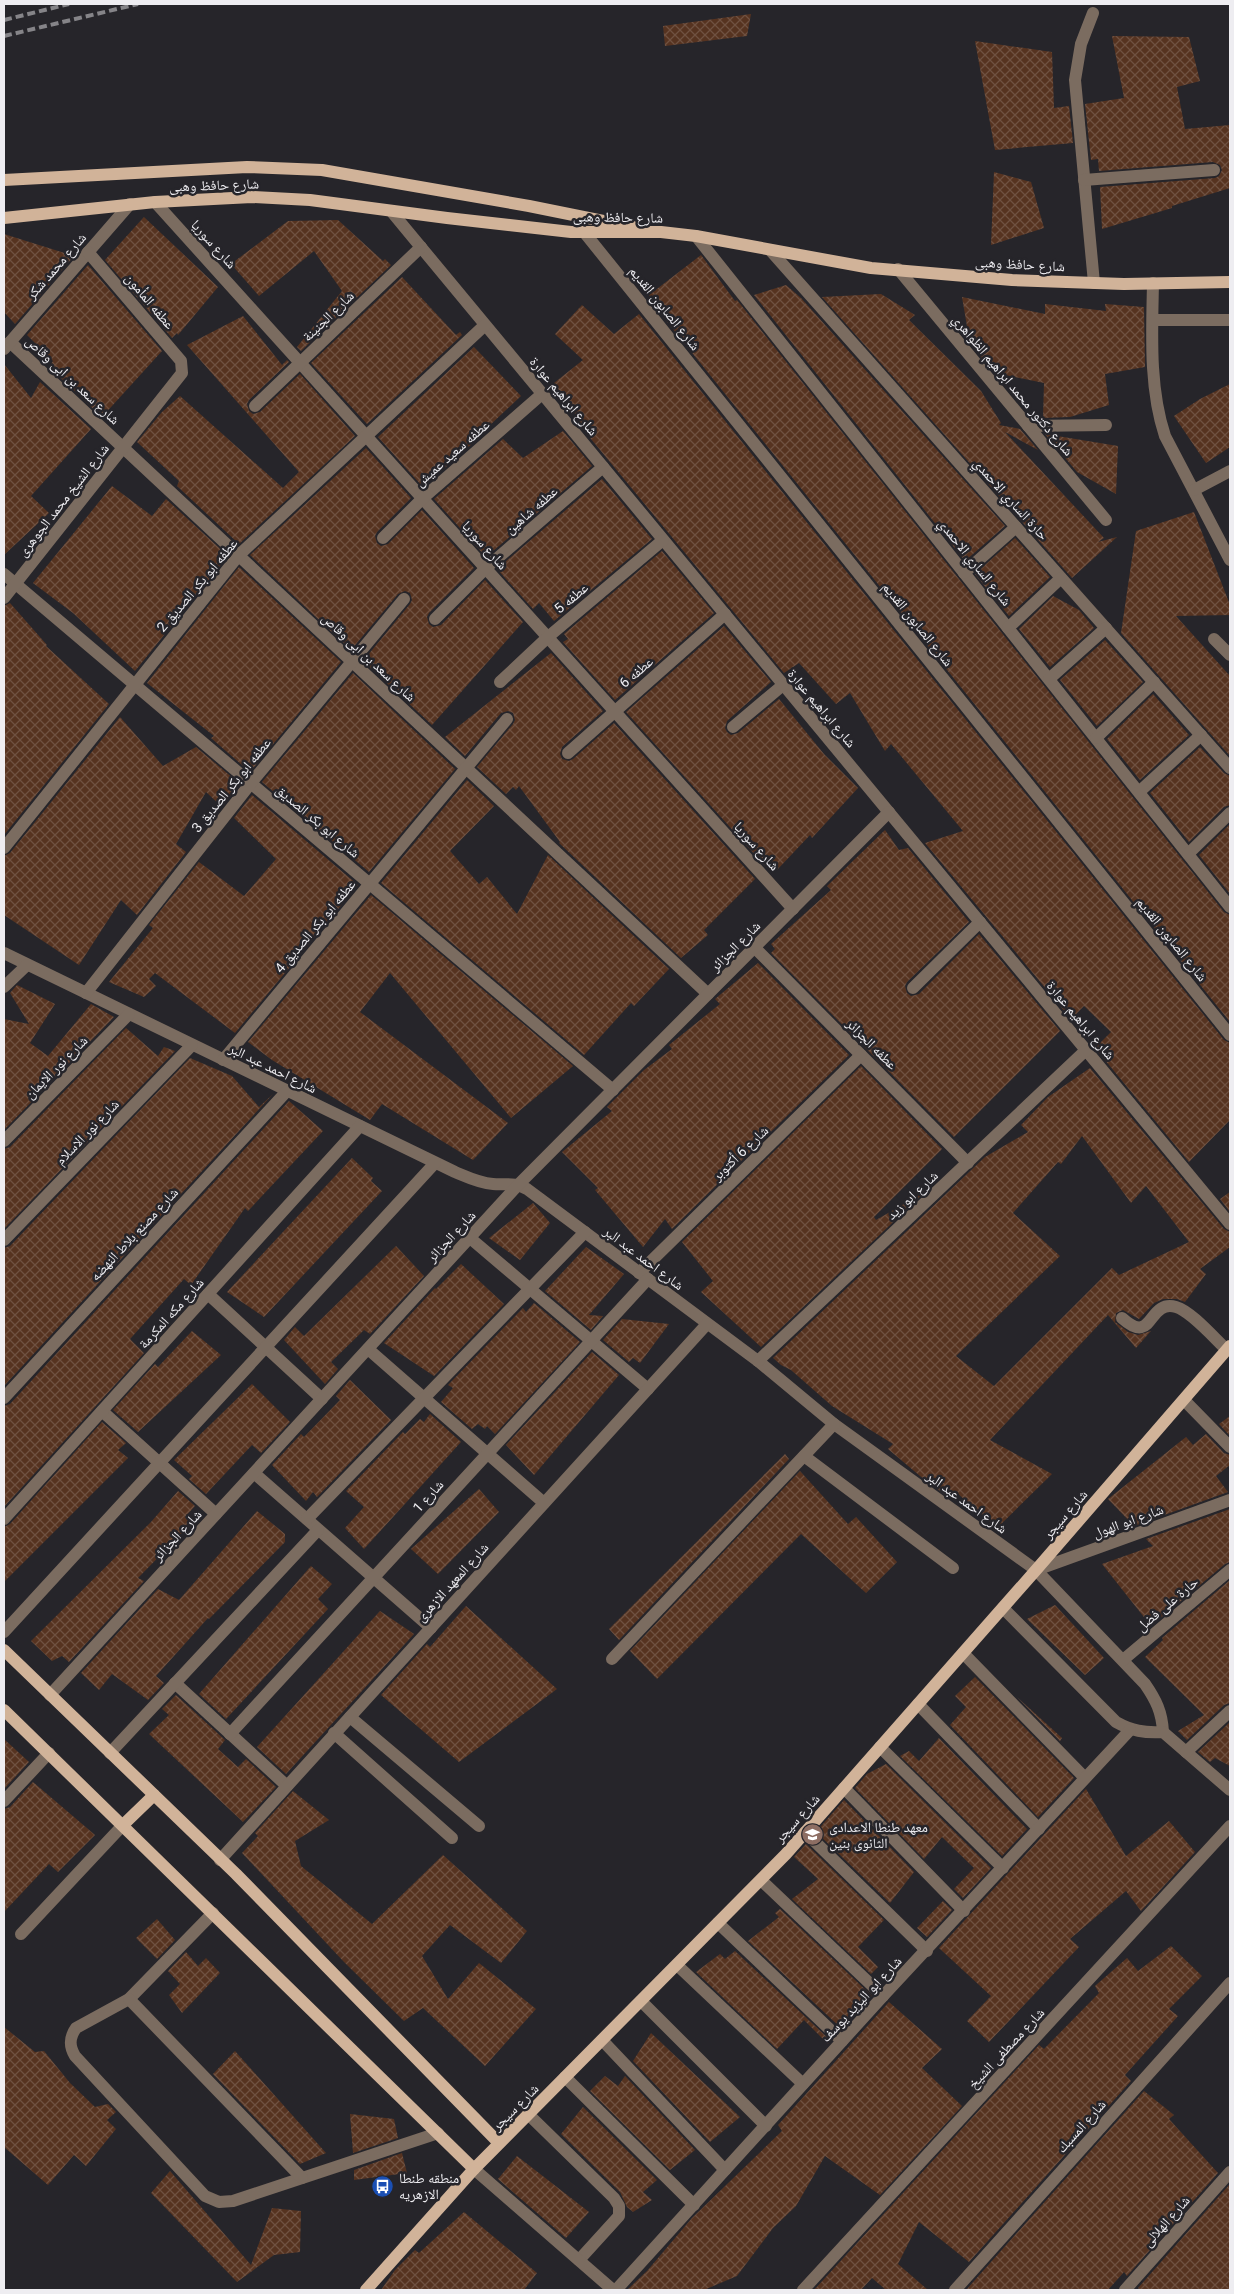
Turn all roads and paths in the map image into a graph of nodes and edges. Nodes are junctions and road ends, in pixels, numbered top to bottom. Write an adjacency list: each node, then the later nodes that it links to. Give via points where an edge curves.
1 (1093, 13): 4 (street, via 1080,44 1075,80)
2 (1214, 170): 4 (street)
3 (4, 180): 10 (main road, via 247,167 322,170)
4 (1084, 180): 17 (street)
5 (155, 202): 6 (main road, شارع حافظ وهبى); 7 (main road, شارع حافظ وهبى, via 272,198); 23 (street, شارع سوريا)
6 (130, 204): 8 (main road, شارع حافظ وهبى); 14 (street, شارع محمد شكر)
7 (391, 211): 9 (main road, شارع حافظ وهبى); 12 (street, شارع ابراهيم عوارة)
8 (4, 218)
9 (584, 232): 10 (main road, شارع حافظ وهبى); 87 (street, شارع الصابون القديم)
10 (661, 232): 11 (main road, شارع حافظ وهبى)
11 (696, 236): 13 (main road, شارع حافظ وهبى); 42 (street, شارع الساري الاحمدي)
12 (421, 247): 21 (street, شارع ابراهيم عوارة); 23 (street, شارع الجنينة)
13 (770, 250): 15 (main road, شارع حافظ وهبى, via 871,268); 36 (street, حارة الساري الاحمدي)
14 (88, 252): 22 (street, شارع محمد شكر); 24 (street, عطفه المأمون, via 181,361)
15 (898, 269): 17 (main road, شارع حافظ وهبى, via 1012,280); 28 (street, شارع دكتور محمد ابراهيم الظواهري)
16 (1230, 282): 18 (main road, شارع حافظ وهبى)
17 (1094, 283): 18 (main road, شارع حافظ وهبى)
18 (1153, 283): 19 (street)
19 (1153, 320): 20 (street); 33 (street, via 1154,385 1158,411 1165,436)
20 (1230, 320)
21 (485, 325): 25 (street, شارع ابراهيم عوارة); 29 (street, عطفه ابو بكر الصديق 2)
22 (7, 345): 30 (street, شارع سعد بن ابى وقاص)
23 (300, 362): 26 (street, شارع الجنينة); 29 (street, شارع سوريا)
24 (182, 373): 30 (street, شارع الشيخ محمد الجوهرى)
25 (542, 394): 31 (street, شارع ابراهيم عوارة); 34 (street, عطفه سعيد عميش)
26 (255, 406)
27 (1106, 425): 28 (street)
28 (1028, 426): 35 (street, شارع دكتور محمد ابراهيم الظواهري)
29 (366, 436): 34 (street, شارع سوريا); 39 (street, عطفه ابو بكر الصديق 2)
30 (124, 448): 39 (street, شارع سعد بن ابى وقاص); 45 (street, شارع الشيخ محمد الجوهرى)
31 (603, 467): 38 (street, شارع ابراهيم عوارة); 41 (street, عطفه شاهين)
32 (1230, 471): 33 (street)
33 (1194, 490): 40 (street)
34 (423, 498): 37 (street, عطفه سعيد عميش); 41 (street, شارع سوريا)
35 (1106, 520)
36 (1016, 527): 42 (street); 44 (street, حارة الساري الاحمدي)
37 (383, 538)
38 (663, 540): 48 (street, شارع ابراهيم عوارة); 52 (street, عطفه 5)
39 (239, 555): 55 (street, شارع سعد بن ابى وقاص); 59 (street, عطفه ابو بكر الصديق 2)
40 (1230, 560)
41 (486, 568): 49 (street, عطفه شاهين); 52 (street, شارع سوريا)
42 (964, 573): 50 (street, شارع الساري الاحمدي)
43 (4, 574): 45 (street, شارع ابو بكر الصديق)
44 (1061, 578): 50 (street); 51 (street, حارة الساري الاحمدي)
45 (15, 584): 46 (street, شارع الشيخ محمد الجوهرى); 59 (street, شارع ابو بكر الصديق)
46 (4, 598)
47 (404, 598): 55 (street, عطفه ابو بكر الصديق 3)
48 (725, 614): 60 (street, شارع ابراهيم عوارة); 61 (street, عطفه 6)
49 (435, 618)
50 (1008, 628): 56 (street, شارع الساري الاحمدي)
51 (1106, 628): 56 (street); 58 (street, حارة الساري الاحمدي)
52 (548, 637): 57 (street, عطفه 5); 61 (street, شارع سوريا)
53 (1214, 639): 54 (street)
54 (1230, 656)
55 (352, 661): 67 (street, شارع سعد بن ابى وقاص); 69 (street, عطفه ابو بكر الصديق 3)
56 (1049, 679): 65 (street, شارع الساري الاحمدي)
57 (500, 682)
58 (1154, 682): 64 (street, حارة الساري الاحمدي); 65 (street)
59 (134, 685): 69 (street, شارع ابو بكر الصديق); 73 (street, عطفه ابو بكر الصديق 2)
60 (783, 685): 63 (street); 71 (street, شارع ابراهيم عوارة)
61 (614, 710): 66 (street, عطفه 6); 77 (street, شارع سوريا)
62 (507, 719): 67 (street, عطفه ابو بكر الصديق 4)
63 (733, 728)
64 (1201, 735): 68 (street, حارة الساري الاحمدي); 70 (street)
65 (1096, 738): 70 (street, شارع الساري الاحمدي)
66 (568, 753)
67 (466, 768): 75 (street, عطفه ابو بكر الصديق 4); 85 (street, شارع سعد بن ابى وقاص)
68 (1230, 768)
69 (250, 784): 75 (street, شارع ابو بكر الصديق); 84 (street, عطفه ابو بكر الصديق 3)
70 (1139, 792): 74 (street, شارع الساري الاحمدي)
71 (889, 812): 77 (street, شارع الجزائر); 78 (street, شارع ابراهيم عوارة)
72 (1230, 813): 74 (street)
73 (4, 848)
74 (1188, 854): 76 (street, شارع الساري الاحمدي)
75 (370, 884): 91 (street, عطفه ابو بكر الصديق 4); 92 (street, شارع ابو بكر الصديق)
76 (1230, 907)
77 (793, 909): 79 (street, شارع الجزائر)
78 (980, 922): 83 (street); 89 (street, شارع ابراهيم عوارة)
79 (754, 948): 85 (street, شارع الجزائر); 90 (street, عطفه الجزائر)
80 (4, 954): 81 (street, شارع احمد عبد البر)
81 (27, 965): 82 (street); 84 (street, شارع احمد عبد البر)
82 (4, 987)
83 (913, 988)
84 (86, 993): 86 (street, شارع احمد عبد البر)
85 (708, 994): 92 (street, شارع الجزائر)
86 (129, 1014): 88 (street, شارع احمد عبد البر); 95 (street, شارع نور الايمان)
87 (1230, 1035)
88 (192, 1045): 91 (street, شارع احمد عبد البر); 102 (street, شارع نور الاسلام)
89 (1086, 1050): 97 (street, شارع ابو زيد); 99 (street, شارع ابراهيم عوارة)
90 (862, 1055): 97 (street, عطفه الجزائر); 103 (street, شارع 6 أكتوبر)
91 (223, 1060): 93 (street, شارع احمد عبد البر)
92 (613, 1090): 98 (street, شارع الجزائر)
93 (287, 1091): 94 (street, شارع احمد عبد البر); 114 (street, شارع مصنع بلاط النهضه)
94 (360, 1126): 96 (street, شارع احمد عبد البر); 105 (street, شارع مكه المكرمة)
95 (4, 1141)
96 (435, 1163): 98 (street, شارع احمد عبد البر, via 474,1180); 109 (street)
97 (968, 1163): 112 (street, شارع ابو زيد)
98 (518, 1185): 100 (street, شارع احمد عبد البر); 101 (street, شارع الجزائر)
99 (1230, 1224)
100 (585, 1232): 103 (street, شارع احمد عبد البر); 104 (street)
101 (470, 1238): 104 (street); 111 (street, شارع الجزائر)
102 (4, 1240)
103 (644, 1276): 107 (street, شارع احمد عبد البر); 108 (street, شارع 1)
104 (530, 1289): 108 (street); 115 (street)
105 (208, 1294): 109 (street); 118 (street, شارع مكه المكرمة)
106 (1122, 1318): 110 (street, via 1132,1328 1139,1329 1160,1309 1176,1307)
107 (707, 1324): 112 (street, شارع احمد عبد البر); 113 (street, شارع المعهد الازهرى)
108 (591, 1341): 113 (street); 121 (street, شارع 1)
109 (266, 1348): 116 (street); 123 (street)
110 (1228, 1348): 117 (main road, شارع سيجر)
111 (368, 1349): 115 (street); 116 (street, شارع الجزائر)
112 (758, 1361): 119 (street, شارع احمد عبد البر)
113 (648, 1389): 126 (street, شارع المعهد الازهرى)
114 (4, 1398)
115 (424, 1398): 121 (street); 128 (street)
116 (322, 1399): 124 (street, شارع الجزائر)
117 (1184, 1400): 120 (street); 132 (main road, شارع سيجر)
118 (102, 1411): 123 (street); 129 (street, شارع مكه المكرمة)
119 (834, 1424): 122 (street); 132 (street, شارع احمد عبد البر)
120 (1230, 1447)
121 (488, 1454): 126 (street); 134 (street, شارع 1)
122 (804, 1456): 131 (street); 140 (street)
123 (160, 1463): 127 (street); 137 (street)
124 (254, 1473): 127 (street, شارع الجزائر); 128 (street)
125 (1230, 1500): 132 (street, شارع ابو الهول)
126 (544, 1503): 136 (street, شارع المعهد الازهرى)
127 (216, 1514): 143 (street, شارع الجزائر)
128 (307, 1519): 130 (street)
129 (4, 1520)
130 (318, 1530): 134 (street); 142 (street)
131 (952, 1568)
132 (1036, 1570): 135 (main road, شارع سيجر); 141 (street, شارع احمد عبد البر)
133 (1230, 1570): 141 (street, حارة على فضل)
134 (374, 1578): 136 (street); 150 (street, شارع 1)
135 (1003, 1608): 139 (main road, شارع سيجر); 148 (street, via 1116,1722)
136 (431, 1628): 147 (street, شارع المعهد الازهرى)
137 (4, 1632)
138 (4, 1650): 143 (main road)
139 (963, 1654): 144 (main road, شارع سيجر); 156 (street)
140 (612, 1659)
141 (1123, 1660): 149 (street, شارع احمد عبد البر, via 1145,1684 1159,1706)
142 (175, 1683): 150 (street); 153 (street)
143 (50, 1695): 153 (main road)
144 (918, 1704): 152 (main road, شارع سيجر); 165 (street)
145 (4, 1710): 155 (main road)
146 (1230, 1711): 154 (street)
147 (350, 1716): 151 (street, شارع المعهد الازهرى); 163 (street)
148 (1130, 1730): 149 (street); 156 (street, شارع ابو اليزيد يوسف)
149 (1163, 1732): 154 (street)
150 (230, 1734): 157 (street)
151 (334, 1734): 157 (street, شارع المعهد الازهرى); 167 (street)
152 (880, 1747): 158 (main road, شارع سيجر); 169 (street)
153 (110, 1752): 160 (main road)
154 (1186, 1752): 159 (street)
155 (49, 1753): 161 (street); 162 (main road)
156 (1085, 1778): 165 (street, شارع ابو اليزيد يوسف)
157 (287, 1786): 168 (street, شارع المعهد الازهرى)
158 (844, 1788): 166 (main road, شارع سيجر); 171 (street)
159 (1230, 1790)
160 (154, 1795): 162 (main road); 168 (main road)
161 (4, 1801)
162 (124, 1825): 172 (main road); 174 (street)
163 (479, 1826)
164 (1230, 1826): 197 (street, شارع مصطفى الشيخ)
165 (1039, 1829): 169 (street, شارع ابو اليزيد يوسف)
166 (805, 1832): 170 (main road, شارع سيجر); 175 (street)
167 (452, 1838)
168 (220, 1860): 188 (main road)
169 (1003, 1868): 171 (street, شارع ابو اليزيد يوسف)
170 (761, 1880): 173 (main road, شارع سيجر); 178 (street)
171 (964, 1911): 175 (street, شارع ابو اليزيد يوسف)
172 (213, 1913): 179 (street); 187 (main road)
173 (718, 1923): 176 (main road, شارع سيجر); 182 (street)
174 (21, 1934)
175 (927, 1951): 178 (street, شارع ابو اليزيد يوسف)
176 (677, 1965): 180 (main road, شارع سيجر); 184 (street)
177 (1230, 1983): 198 (street, شارع المسبك)
178 (883, 1996): 182 (street, شارع ابو اليزيد يوسف)
179 (129, 2000): 192 (street); 192 (street, via 76,2028 71,2034 71,2050 205,2196 226,2203)
180 (641, 2001): 181 (main road, شارع سيجر); 186 (street)
181 (602, 2040): 183 (main road, شارع سيجر); 190 (street)
182 (842, 2041): 184 (street, شارع ابو اليزيد يوسف)
183 (565, 2078): 185 (main road, شارع سيجر); 193 (street)
184 (803, 2084): 186 (street, شارع ابو اليزيد يوسف)
185 (528, 2114): 188 (main road, شارع سيجر); 194 (street, via 620,2206 619,2216)
186 (766, 2126): 190 (street, شارع ابو اليزيد يوسف)
187 (438, 2133): 189 (main road); 192 (street)
188 (500, 2143): 189 (main road, شارع سيجر)
189 (474, 2168): 194 (street); 195 (main road, شارع سيجر)
190 (725, 2170): 193 (street, شارع ابو اليزيد يوسف)
191 (1230, 2172): 199 (street, شارع الهلالى)
192 (302, 2178)
193 (694, 2205): 196 (street, شارع ابو اليزيد يوسف)
194 (579, 2260): 196 (street)
195 (366, 2290)
196 (614, 2290)
197 (803, 2290)
198 (954, 2290)
199 (1125, 2290)

